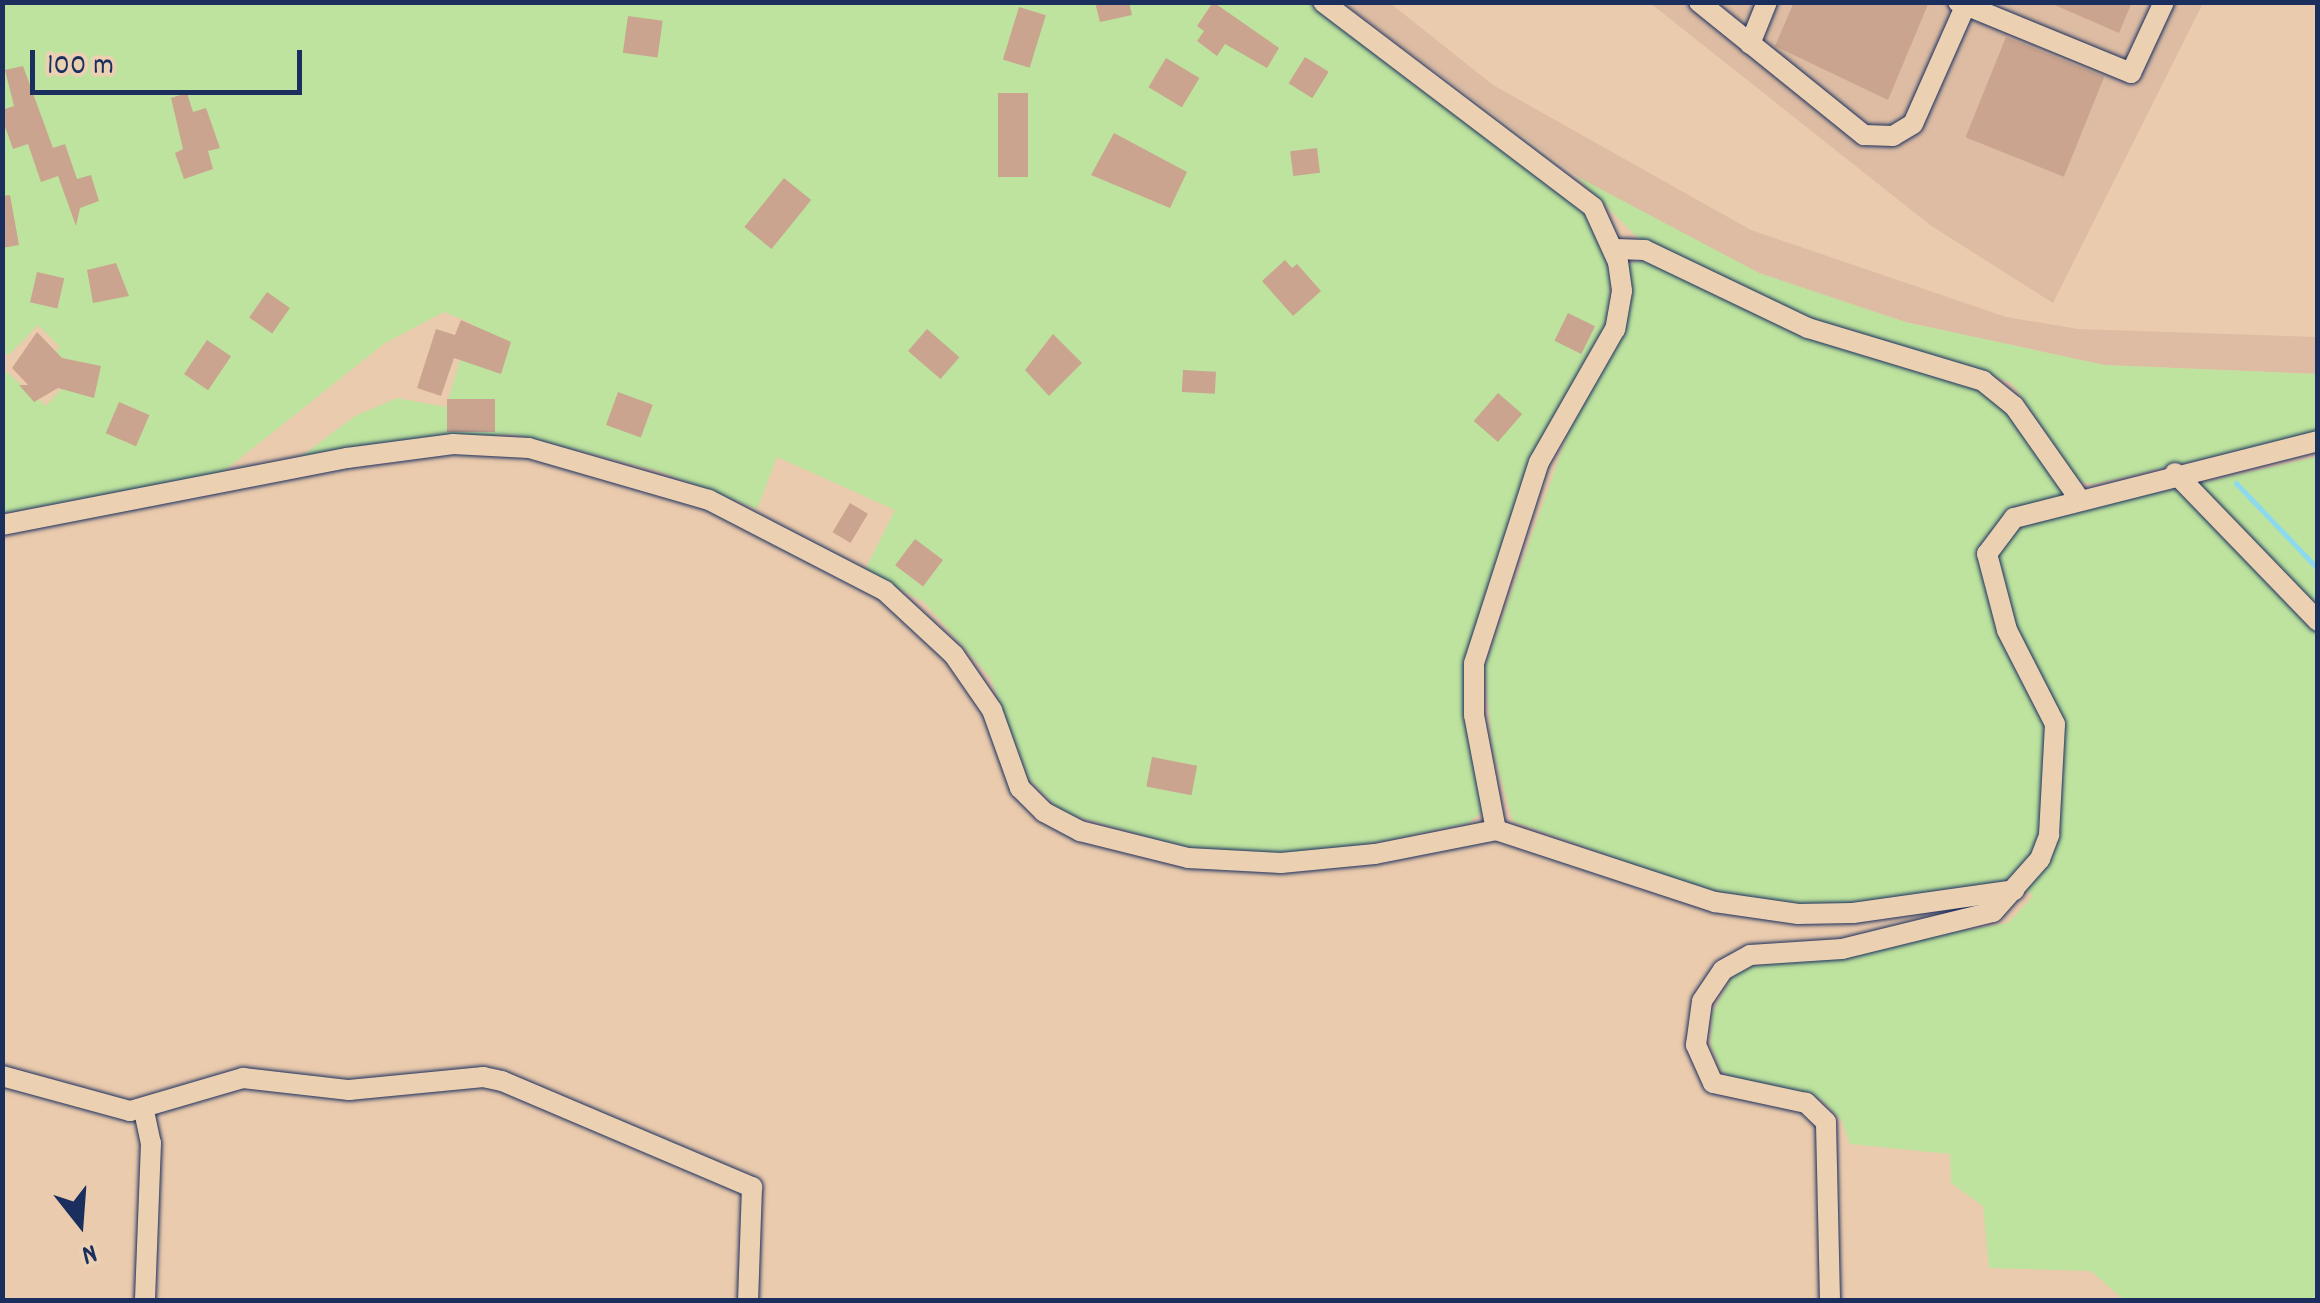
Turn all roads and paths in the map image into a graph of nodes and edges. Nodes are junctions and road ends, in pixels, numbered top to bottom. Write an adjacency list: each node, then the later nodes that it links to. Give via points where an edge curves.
1 (1323, 2): 7 (street, via 1575,191 1593,207)
2 (1699, 2): 6 (street)
3 (1767, 2): 6 (street)
4 (2164, 2): 5 (street, via 2131,73)
5 (1963, 4): 6 (street, via 1913,124 1894,136 1864,136)
6 (1750, 44)
7 (1615, 250): 10 (street, via 1645,250 1808,328 1983,380 2014,406); 13 (street, via 1622,291 1615,329 1539,462 1474,663 1474,715)
8 (2318, 441): 9 (street)
9 (2175, 474): 10 (street); 12 (street)
10 (2080, 500): 14 (street, via 2014,518 1987,554 2007,630 2049,710 2057,748 2049,835)
11 (2, 524): 13 (street, via 347,458 454,444 529,448 709,500 885,591 954,655 992,710 1020,788 1044,812 1080,831 1188,858 1282,863 1375,854)
12 (2318, 621)
13 (1496, 830): 14 (street, via 1716,902 1798,914 1853,913)
14 (2014, 890): 19 (street, via 1978,918 1842,949 1765,952 1735,962 1713,982 1696,1014 1704,1072 1740,1092 1806,1104 1826,1122)
15 (2, 1076): 16 (street)
16 (144, 1110): 17 (street, via 151,1143); 18 (street, via 243,1078 348,1090 483,1077 502,1081 752,1188)
17 (145, 1300)
18 (748, 1300)
19 (1830, 1300)

